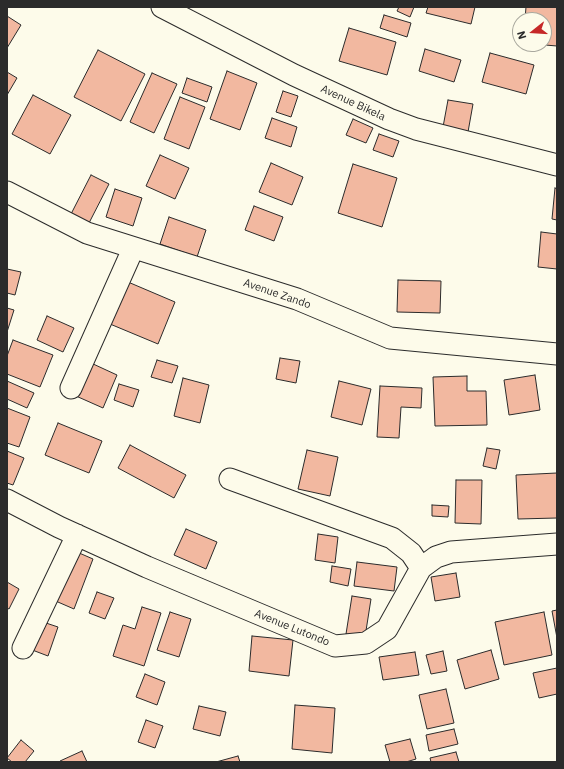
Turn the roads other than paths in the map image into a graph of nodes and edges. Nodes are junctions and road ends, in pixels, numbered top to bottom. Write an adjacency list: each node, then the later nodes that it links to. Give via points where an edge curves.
1 (162, 7): 2 (street, Avenue Bikela, via 294,75 389,119 416,129)
2 (557, 165)
3 (7, 192): 4 (street, Avenue Zando, via 87,233)
4 (133, 249): 5 (street, Avenue Zando, via 297,299 390,338); 6 (street)
5 (557, 354)
6 (71, 388)
7 (230, 479): 11 (street, via 392,538 411,553)
8 (7, 500): 9 (street, Avenue Lutondo)
9 (77, 535): 11 (street, Avenue Lutondo, via 335,646 366,643 387,629); 12 (street)
10 (557, 544): 11 (street, Avenue Lutondo, via 451,552 436,557)
11 (421, 568)
12 (23, 648)

